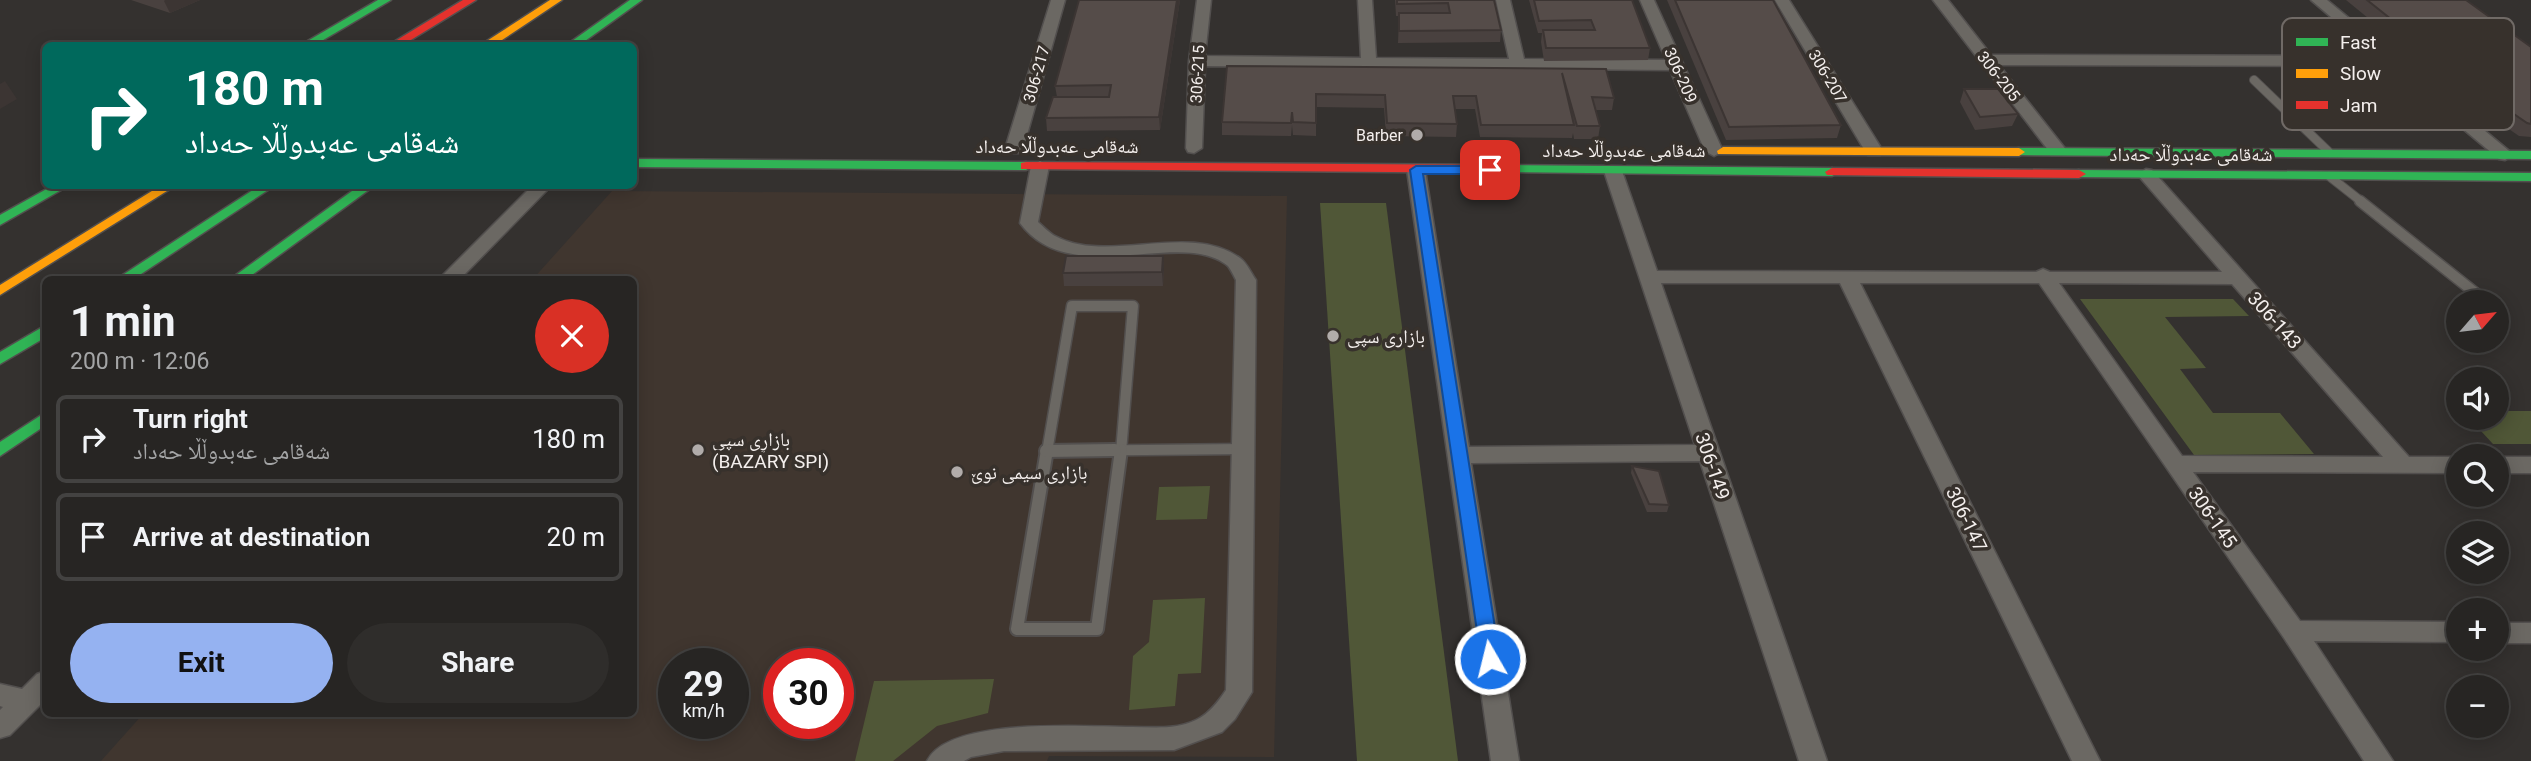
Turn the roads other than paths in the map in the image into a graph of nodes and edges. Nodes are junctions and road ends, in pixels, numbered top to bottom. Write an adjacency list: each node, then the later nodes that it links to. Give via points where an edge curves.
1 (386, 0): 14 (main road)
2 (471, 0): 15 (main road)
3 (556, 0): 16 (main road)
4 (637, 0): 17 (main road)
5 (1058, 0): 33 (street, 306-217)
6 (1204, 0): 19 (street, 306-215)
7 (1365, 0): 21 (street)
8 (1503, 0): 22 (street)
9 (1647, 0): 23 (street, 306-209)
10 (1782, 0): 31 (street, 306-207)
11 (1940, 0): 18 (street, 306-205)
12 (2318, 0): 13 (street)
13 (2340, 18)
14 (311, 42)
15 (399, 42)
16 (490, 42)
17 (576, 42)
18 (1986, 60): 20 (street); 32 (street, 306-205)
19 (1197, 61): 21 (street); 28 (street, 306-215)
20 (2282, 61)
21 (1369, 64): 22 (street)
22 (1518, 65): 23 (street)
23 (1676, 65): 30 (street, 306-209)
24 (2254, 80): 25 (lane)
25 (2282, 107)
26 (2306, 130): 35 (lane)
27 (2475, 130): 36 (street)
28 (1194, 148)
29 (1322, 150): 39 (main road)
30 (1708, 151): 31 (main road, شەقامی عەبدوڵڵا حەداد)
31 (1874, 151): 32 (main road, شەقامی عەبدوڵڵا حەداد)
32 (2058, 152): 34 (main road, شەقامی عەبدوڵڵا حەداد)
33 (1021, 153): 38 (main road, شەقامی عەبدوڵڵا حەداد); 39 (main road, شەقامی عەبدوڵڵا حەداد); 64 (street, 306-217, via 1029,223 1037,235 1058,246 1203,250 1236,263 1246,280)
34 (2245, 153): 35 (main road, شەقامی عەبدوڵڵا حەداد); 43 (main road)
35 (2330, 153): 36 (main road, شەقامی عەبدوڵڵا حەداد)
36 (2505, 155): 37 (main road, شەقامی عەبدوڵڵا حەداد)
37 (2531, 155)
38 (637, 163)
39 (1321, 169): 40 (main road, شەقامی عەبدوڵڵا حەداد)
40 (1416, 170): 41 (main road, شەقامی عەبدوڵڵا حەداد); 69 (street)
41 (1613, 171): 42 (main road, شەقامی عەبدوڵڵا حەداد); 56 (street, 306-149)
42 (2146, 174): 43 (main road, شەقامی عەبدوڵڵا حەداد); 58 (street, 306-143)
43 (2268, 175): 44 (main road, شەقامی عەبدوڵڵا حەداد)
44 (2329, 176): 45 (main road, شەقامی عەبدوڵڵا حەداد); 59 (lane)
45 (2530, 178)
46 (56, 189): 51 (main road)
47 (163, 189): 60 (main road)
48 (262, 189): 53 (main road)
49 (363, 189): 54 (main road)
50 (539, 189): 55 (street)
51 (0, 221)
52 (2043, 275): 57 (street); 58 (street); 70 (street, 306-145)
53 (128, 276)
54 (242, 276)
55 (452, 276)
56 (1650, 277): 57 (street); 68 (street, 306-149)
57 (1847, 277): 86 (street, 306-147)
58 (2237, 278): 71 (street, 306-143)
59 (2472, 290)
60 (0, 291)
61 (42, 333): 62 (main road)
62 (0, 359)
63 (42, 420): 65 (main road)
64 (1243, 449): 66 (lane); 83 (street, via 1239,692 1220,720 1174,738 1004,739 965,746)
65 (0, 450)
66 (1121, 450): 67 (lane); 67 (lane, via 1133,306 1072,306); 67 (lane, via 1097,629 1017,629)
67 (1046, 451)
68 (1709, 453): 69 (street); 85 (street, 306-149)
69 (1460, 455): 84 (street)
70 (2175, 464): 71 (street); 75 (street, 306-145)
71 (2403, 465): 72 (street)
72 (2446, 465)
73 (2509, 465): 74 (street)
74 (2531, 465)
75 (2293, 631): 76 (street); 87 (street, 306-145)
76 (2446, 632)
77 (2509, 633): 78 (street)
78 (2531, 633)
79 (42, 686): 81 (street)
80 (0, 695): 81 (street)
81 (26, 701): 82 (street)
82 (0, 727)
83 (941, 761)
84 (1506, 761)
85 (1813, 761)
86 (2086, 761)
87 (2379, 761)

